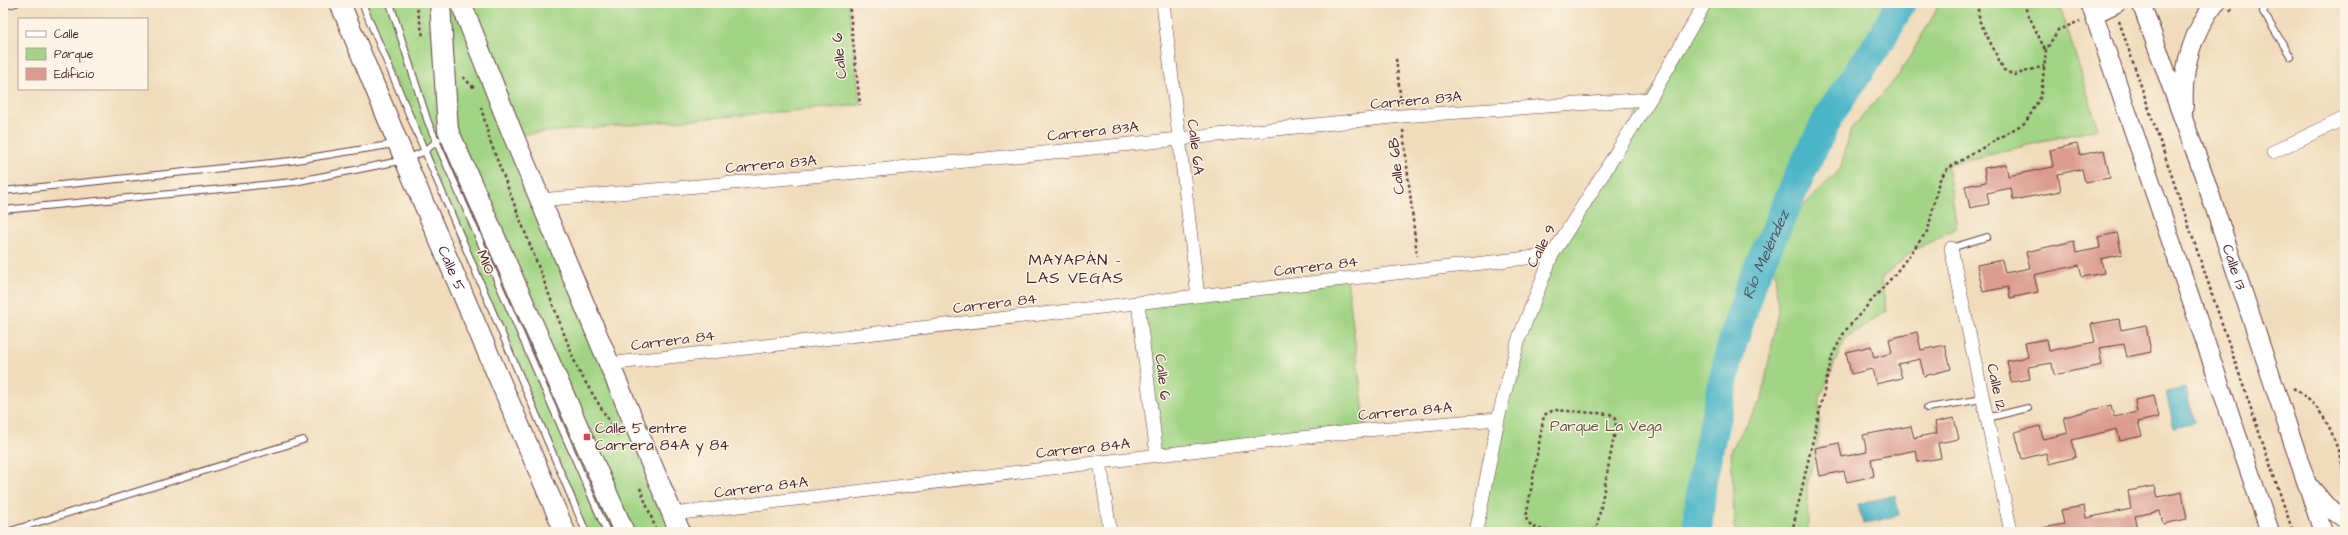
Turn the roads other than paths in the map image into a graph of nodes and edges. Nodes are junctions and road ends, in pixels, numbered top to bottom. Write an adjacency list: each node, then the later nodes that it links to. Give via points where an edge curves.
1 (16, 3): 13 (lane)
2 (340, 3): 22 (main road, Calle 5)
3 (362, 3): 21 (lane, MIO)
4 (390, 3): 19 (lane, MIO, via 428,122)
5 (440, 3): 19 (main road)
6 (461, 3): 25 (main road)
7 (1163, 3): 20 (street, Calle 6A)
8 (1705, 3): 16 (street, Calle 9)
9 (2141, 3): 18 (main road, Calle 13)
10 (2215, 3): 18 (main road, via 2199,27 2189,52 2184,79)
11 (2264, 3): 15 (lane, via 2263,12)
12 (2115, 4): 14 (main road)
13 (3, 6)
14 (2088, 13): 53 (main road)
15 (2291, 57)
16 (1650, 99): 20 (street, Carrera 83A, via 1402,116); 29 (street, Calle 9)
17 (2345, 118): 23 (street)
18 (2184, 122): 41 (main road, Calle 13)
19 (443, 136): 21 (lane); 47 (lane, MIO); 48 (main road)
20 (1179, 138): 25 (street, Carrera 83A, via 869,171); 30 (street, Calle 6A)
21 (425, 150): 22 (lane); 46 (lane, MIO)
22 (402, 152): 24 (lane); 26 (lane, via 294,182); 45 (main road, Calle 5)
23 (2273, 152)
24 (3, 191)
25 (540, 200): 32 (main road)
26 (3, 210)
27 (1987, 237): 28 (lane)
28 (1951, 248): 33 (street, Calle 12)
29 (1552, 255): 30 (street, Carrera 84); 37 (street, Calle 9, via 1519,338)
30 (1198, 296): 31 (street, Carrera 84)
31 (1138, 303): 32 (street, Carrera 84); 39 (street, Calle 6)
32 (608, 364): 42 (main road)
33 (1983, 399): 34 (lane); 36 (street, Calle 12)
34 (1927, 408)
35 (2028, 408): 36 (lane)
36 (1987, 418): 52 (street, Calle 12)
37 (1498, 419): 39 (street, Carrera 84A, via 1366,430); 51 (street, Calle 9)
38 (303, 440): 44 (lane)
39 (1158, 456): 40 (street, Carrera 84A)
40 (1100, 461): 42 (street, Carrera 84A); 50 (street)
41 (2305, 479): 43 (main road, via 2326,506); 54 (main road, Calle 13)
42 (673, 514): 49 (main road)
43 (2345, 519)
44 (7, 532)
45 (565, 532)
46 (586, 532)
47 (607, 532)
48 (624, 532)
49 (680, 532)
50 (1110, 532)
51 (1476, 532)
52 (2011, 532)
53 (2270, 532)
54 (2323, 532)

